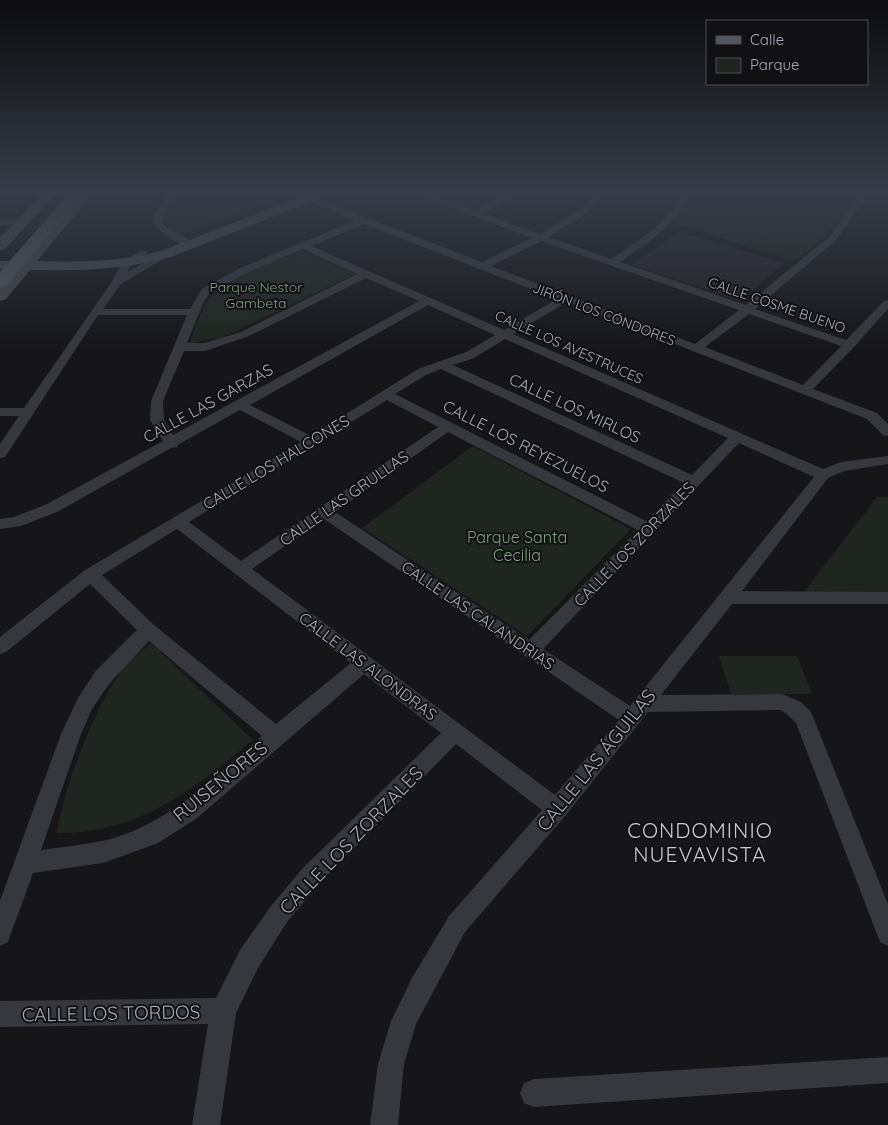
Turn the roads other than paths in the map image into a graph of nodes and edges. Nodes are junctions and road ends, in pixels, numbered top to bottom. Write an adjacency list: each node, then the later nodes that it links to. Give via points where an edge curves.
1 (24, 244): 15 (main road)
2 (29, 244): 15 (main road)
3 (31, 244): 15 (street)
4 (181, 244): 13 (street)
5 (184, 244): 14 (street)
6 (309, 244): 12 (street)
7 (425, 244): 18 (street, JIRÓN LOS CÓNDORES)
8 (526, 244): 18 (street)
9 (558, 244): 16 (street, CALLE COSME BUENO)
10 (641, 244): 16 (street)
11 (826, 244): 26 (street)
12 (303, 246): 19 (street, CALLE LOS AVESTRUCES); 28 (street, via 206,291)
13 (143, 254): 15 (street); 17 (street)
14 (166, 254): 17 (street); 21 (street)
15 (12, 261): 17 (street); 20 (main road); 22 (street)
16 (613, 262): 26 (street, CALLE COSME BUENO)
17 (127, 263): 21 (street)
18 (483, 266): 23 (street, JIRÓN LOS CÓNDORES)
19 (365, 274): 24 (street, CALLE LOS AVESTRUCES); 31 (street, via 245,334 205,347)
20 (0, 282)
21 (116, 284): 27 (street)
22 (0, 296)
23 (566, 298): 29 (street, CALLE LOS HALCONES); 32 (street, JIRÓN LOS CÓNDORES)
24 (428, 301): 29 (street, CALLE LOS AVESTRUCES); 36 (street, CALLE LAS GARZAS)
25 (888, 303): 30 (street)
26 (748, 309): 30 (street, CALLE COSME BUENO); 32 (street)
27 (95, 312): 28 (street); 38 (street)
28 (194, 312): 31 (street)
29 (506, 336): 33 (street, CALLE LOS HALCONES); 41 (street, CALLE LOS AVESTRUCES)
30 (850, 345): 34 (street)
31 (180, 347): 43 (street, via 157,401 157,420)
32 (695, 349): 34 (street, JIRÓN LOS CÓNDORES)
33 (442, 365): 35 (street, CALLE LOS HALCONES, via 422,372); 47 (street, CALLE LOS MIRLOS)
34 (805, 390): 40 (street, JIRÓN LOS CÓNDORES, via 872,416)
35 (386, 395): 39 (street, CALLE LOS REYEZUELOS); 42 (street, CALLE LOS HALCONES)
36 (241, 405): 42 (street); 43 (street, CALLE LAS GARZAS)
37 (0, 412): 38 (street)
38 (27, 412): 44 (street)
39 (448, 426): 48 (street, CALLE LAS GRULLAS); 51 (street, CALLE LOS REYEZUELOS)
40 (888, 432)
41 (737, 438): 46 (street, CALLE LOS AVESTRUCES); 47 (street, CALLE LOS ZORZALES)
42 (311, 442): 49 (street, CALLE LOS HALCONES)
43 (172, 444): 50 (street, CALLE LAS GARZAS, via 52,508 16,522)
44 (0, 454)
45 (888, 460): 46 (street, via 840,467)
46 (823, 475): 54 (street, CALLE LAS ÁGUILAS)
47 (694, 482): 51 (street, CALLE LOS ZORZALES)
48 (324, 512): 52 (street, CALLE LAS GRULLAS); 58 (street, CALLE LAS CALANDRIAS)
49 (178, 522): 52 (street, CALLE LAS ALONDRAS); 53 (street, CALLE LOS HALCONES)
50 (0, 524)
51 (649, 528): 58 (street, CALLE LOS ZORZALES)
52 (240, 570): 59 (street, CALLE LAS ALONDRAS)
53 (91, 574): 56 (street); 57 (street, CALLE LOS HALCONES)
54 (727, 597): 55 (street); 60 (street, CALLE LAS ÁGUILAS)
55 (888, 598)
56 (148, 630): 62 (street); 64 (street, via 102,678 85,704 71,734)
57 (0, 646)
58 (531, 650): 60 (street, CALLE LAS CALANDRIAS)
59 (364, 663): 61 (street, CALLE LAS ALONDRAS); 62 (street, RUISEÑORES)
60 (637, 711): 63 (street, CALLE LAS ÁGUILAS); 66 (street, via 782,702 794,708 804,718)
61 (455, 732): 63 (street, CALLE LAS ALONDRAS); 67 (street, CALLE LOS ZORZALES, via 304,884 279,914 249,959)
62 (276, 736): 64 (street, RUISEÑORES, via 189,811 150,835 103,852)
63 (557, 809): 72 (street, CALLE LAS ÁGUILAS, via 457,924 421,987 404,1021 391,1064)
64 (26, 863): 65 (street)
65 (0, 934)
66 (888, 934)
67 (223, 1011): 68 (street, CALLE LOS TORDOS); 71 (street, CALLE LOS ZORZALES)
68 (0, 1014)
69 (888, 1070): 70 (street)
70 (534, 1093)
71 (206, 1125)
72 (384, 1125)

